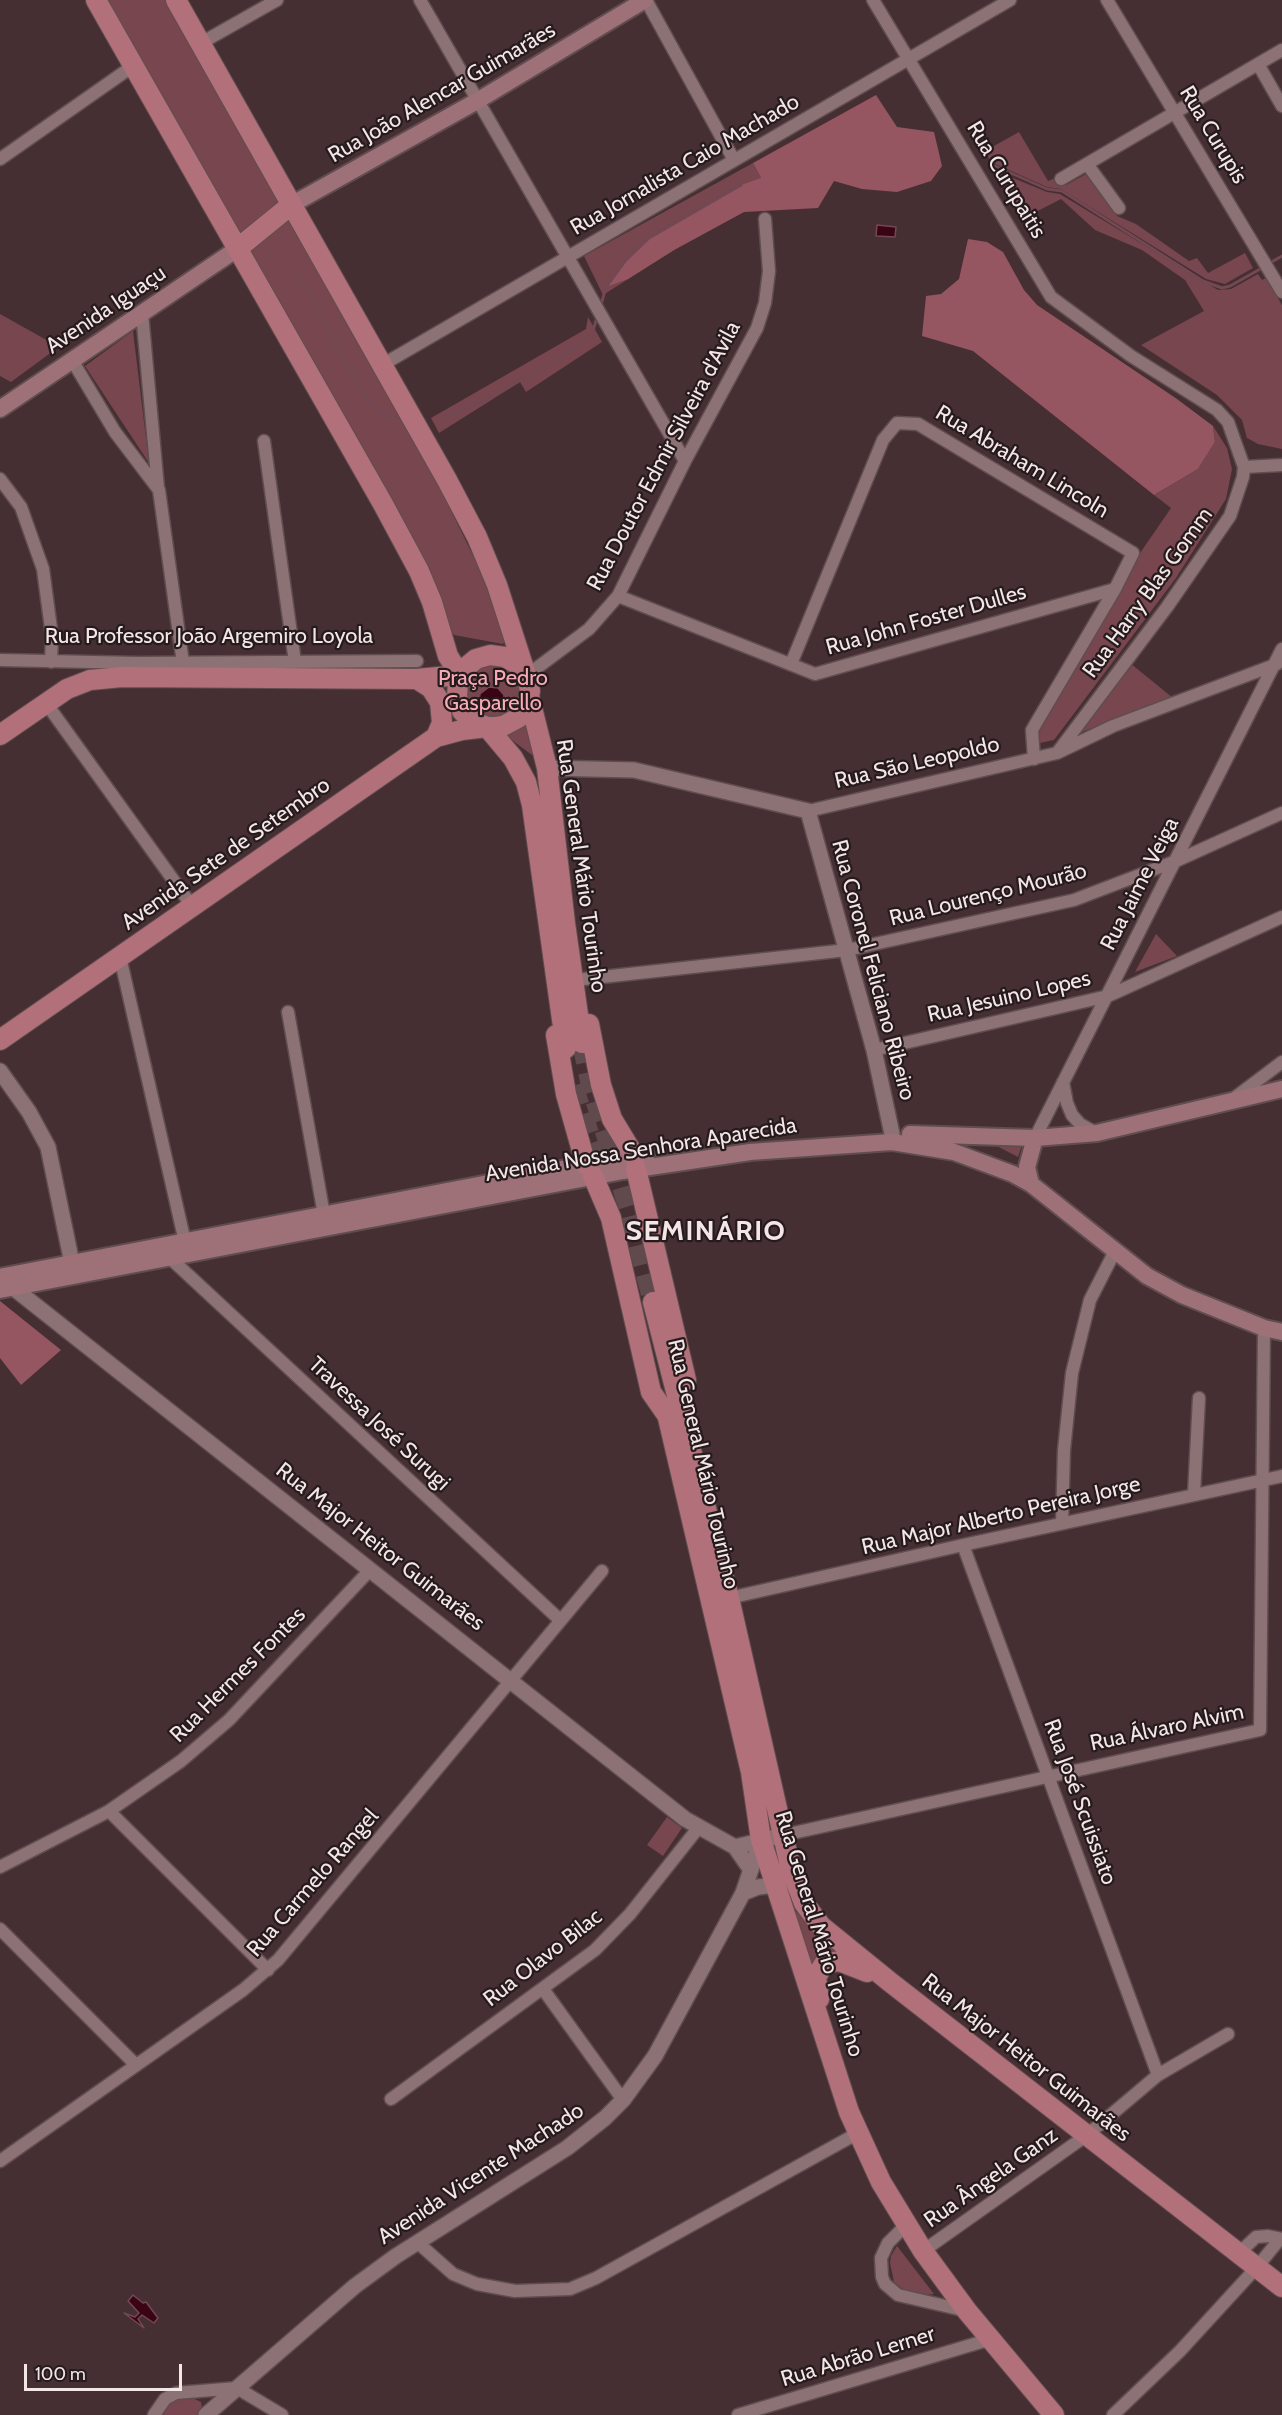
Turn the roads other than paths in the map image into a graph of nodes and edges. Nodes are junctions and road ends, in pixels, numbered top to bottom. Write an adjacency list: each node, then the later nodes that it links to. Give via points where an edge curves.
1 (96, 0): 13 (main road)
2 (176, 0): 9 (main road)
3 (277, 0): 9 (street)
4 (420, 0): 14 (street)
5 (646, 0): 14 (main road, Rua João Alencar Guimarães); 18 (street)
6 (873, 0): 11 (street, Rua Curupaitis)
7 (1010, 0): 11 (street, Rua Jornalista Caio Machado)
8 (1107, 0): 16 (street, Rua Curupis)
9 (201, 44): 21 (main road)
10 (1282, 50): 12 (street)
11 (908, 59): 18 (street, Rua Jornalista Caio Machado); 35 (street, Rua Curupaitis, via 1051,297 1131,356 1217,410 1228,422)
12 (1258, 64): 15 (street); 16 (street)
13 (133, 66): 17 (street); 24 (main road)
14 (477, 101): 21 (main road, Rua João Alencar Guimarães); 25 (street)
15 (1282, 106)
16 (1175, 113): 19 (street); 26 (street, Rua Curupis)
17 (0, 159)
18 (734, 160): 25 (street, Rua Jornalista Caio Machado)
19 (1087, 164): 20 (street); 22 (street)
20 (1061, 179)
21 (291, 205): 24 (main road); 30 (main road)
22 (1119, 208)
23 (765, 219): 33 (street, Rua Doutor Edmir Silveira d'Avila, via 770,272 757,328)
24 (237, 249): 28 (main road, Avenida Iguaçu); 52 (main road, via 419,572 432,602)
25 (567, 257): 30 (street, Rua Jornalista Caio Machado); 33 (street)
26 (1276, 276): 27 (street, Rua Curupis)
27 (1282, 292)
28 (142, 313): 29 (main road, Avenida Iguaçu); 37 (street)
29 (72, 360): 31 (main road, Avenida Iguaçu); 37 (street, via 115,432)
30 (382, 365): 53 (main road, via 477,537)
31 (0, 409)
32 (264, 441): 45 (street)
33 (685, 460): 40 (street, Rua Doutor Edmir Silveira d'Avila)
34 (1282, 465): 35 (street)
35 (1244, 467): 61 (street, Rua Harry Blas Gomm, via 1230,516)
36 (0, 479): 44 (street, via 21,507 43,568 52,636)
37 (159, 490): 47 (street)
38 (1133, 553): 39 (street, Rua Harry Blas Gomm); 48 (street, Rua Abraham Lincoln, via 918,424 897,423 882,440)
39 (1114, 589): 48 (street, Rua John Foster Dulles, via 815,674); 62 (street, Rua Harry Blas Gomm, via 1032,730)
40 (618, 596): 48 (street, Rua John Foster Dulles); 53 (street, Rua Doutor Edmir Silveira d'Avila, via 589,629)
41 (1282, 649): 49 (street, Rua Jaime Veiga)
42 (0, 660): 44 (street, Rua Professor João Argemiro Loyola)
43 (345, 661): 45 (street, Rua Professor João Argemiro Loyola); 50 (street, Rua Professor João Argemiro Loyola); 54 (main road)
44 (51, 662): 46 (street, Rua Professor João Argemiro Loyola)
45 (295, 662): 47 (street, Rua Professor João Argemiro Loyola)
46 (160, 663): 47 (street, Rua Professor João Argemiro Loyola); 51 (main road)
47 (183, 663)
48 (791, 664)
49 (1278, 664): 61 (street, Rua São Leopoldo, via 1113,726); 66 (street, Rua Jaime Veiga)
50 (417, 670): 52 (main road, Rua Professor João Argemiro Loyola); 54 (main road, Rua Professor João Argemiro Loyola); 59 (main road, via 440,702 442,723)
51 (122, 676): 54 (main road, Rua Professor João Argemiro Loyola); 56 (main road, Rua Professor João Argemiro Loyola, via 90,680)
52 (451, 676): 53 (main road, via 476,659 497,655 512,660); 57 (main road, via 467,717)
53 (526, 676): 55 (main road)
54 (365, 677)
55 (529, 696): 57 (main road, via 518,718 503,726); 63 (main road, Rua General Mário Tourinho)
56 (46, 703): 58 (main road, Rua Professor João Argemiro Loyola); 67 (street)
57 (487, 727): 59 (main road, Avenida Sete de Setembro); 60 (main road, Rua General Mário Tourinho)
58 (0, 735)
59 (436, 737): 67 (main road, Avenida Sete de Setembro)
60 (507, 752): 63 (main road, via 532,766); 69 (main road, Rua General Mário Tourinho, via 519,765 526,782)
61 (1057, 753): 62 (street, Rua São Leopoldo)
62 (1034, 759): 64 (street, Rua São Leopoldo)
63 (548, 768): 64 (street, Rua São Leopoldo, via 634,770); 69 (main road, Rua General Mário Tourinho)
64 (808, 811): 70 (street, Rua Coronel Feliciano Ribeiro)
65 (1282, 813): 66 (street, Rua Lourenço Mourão)
66 (1176, 861): 70 (street, Rua Lourenço Mourão, via 1074,900); 73 (street, Rua Jaime Veiga)
67 (192, 906): 71 (main road, Avenida Sete de Setembro)
68 (1282, 917): 73 (street, Rua Jesuino Lopes)
69 (557, 924): 72 (main road); 76 (main road, Rua General Mário Tourinho); 87 (main road, via 548,982 566,1094)
70 (847, 950): 72 (street, Rua Lourenço Mourão); 77 (street, Rua Coronel Feliciano Ribeiro)
71 (120, 957): 75 (main road, Avenida Sete de Setembro); 90 (street)
72 (584, 979): 86 (main road, via 591,1042 601,1085 615,1127)
73 (1108, 996): 77 (street, Rua Jesuino Lopes); 80 (street, Rua Jaime Veiga)
74 (288, 1012): 89 (street)
75 (0, 1040)
76 (574, 1046)
77 (873, 1050): 84 (street, Rua Coronel Feliciano Ribeiro)
78 (1282, 1062): 82 (street)
79 (0, 1071): 93 (street, via 48,1148)
80 (1063, 1082): 83 (street, via 1072,1115); 85 (street, Rua Jaime Veiga)
81 (1282, 1089): 82 (main road)
82 (1227, 1104): 83 (main road)
83 (1097, 1133): 85 (main road)
84 (892, 1138): 85 (main road); 86 (main road, Avenida Nossa Senhora Aparecida, via 756,1143); 88 (main road, Avenida Nossa Senhora Aparecida, via 974,1158)
85 (1035, 1138): 88 (main road, via 1027,1167)
86 (636, 1163): 87 (main road, Avenida Nossa Senhora Aparecida); 99 (main road, via 686,1383)
87 (589, 1170): 89 (main road, Avenida Nossa Senhora Aparecida); 92 (main road, Avenida Nossa Senhora Aparecida); 99 (main road, via 611,1218 651,1392)
88 (1031, 1184): 91 (main road, Avenida Nossa Senhora Aparecida)
89 (324, 1215): 90 (main road, Avenida Nossa Senhora Aparecida)
90 (186, 1242): 93 (main road, Avenida Nossa Senhora Aparecida)
91 (1115, 1251): 96 (main road, Avenida Nossa Senhora Aparecida, via 1147,1276 1182,1295); 103 (street, via 1090,1300 1072,1373)
92 (170, 1257): 93 (main road, Avenida Nossa Senhora Aparecida); 108 (street, Travessa José Surugi)
93 (74, 1269): 94 (main road, Avenida Nossa Senhora Aparecida)
94 (3, 1283): 105 (street, Rua Major Heitor Guimarães)
95 (646, 1303): 99 (main road, Rua General Mário Tourinho)
96 (1264, 1328): 97 (main road, Avenida Nossa Senhora Aparecida); 101 (street, Rua Álvaro Alvim)
97 (1282, 1332)
98 (1199, 1398): 102 (street)
99 (674, 1414): 107 (main road, Rua General Mário Tourinho); 114 (main road, Rua General Mário Tourinho)
100 (1282, 1476): 101 (street, Rua Major Alberto Pereira Jorge)
101 (1263, 1480): 102 (street, Rua Major Alberto Pereira Jorge); 110 (street, Rua Álvaro Alvim, via 1260,1730)
102 (1194, 1494): 103 (street, Rua Major Alberto Pereira Jorge)
103 (1062, 1523): 104 (street, Rua Major Alberto Pereira Jorge)
104 (963, 1545): 107 (street, Rua Major Alberto Pereira Jorge); 110 (street, Rua José Scuissiato)
105 (370, 1570): 109 (street, Rua Major Heitor Guimarães); 111 (street, Rua Hermes Fontes, via 229,1720 181,1761)
106 (602, 1571): 108 (street, Rua Carmelo Rangel)
107 (729, 1598): 113 (main road, Rua General Mário Tourinho)
108 (560, 1620): 109 (street, Rua Carmelo Rangel)
109 (510, 1681): 112 (street, Rua Major Heitor Guimarães); 121 (street, Rua Carmelo Rangel)
110 (1049, 1777): 113 (street, Rua Álvaro Alvim); 127 (street, Rua José Scuissiato)
111 (109, 1811): 116 (street, Rua Hermes Fontes); 121 (street)
112 (699, 1827): 115 (street, Rua Major Heitor Guimarães); 123 (street, Rua Olavo Bilac, via 612,1933)
113 (784, 1835): 114 (street, Rua Álvaro Alvim); 122 (main road, Rua Major Heitor Guimarães, via 795,1882 812,1914)
114 (762, 1840): 115 (street); 117 (street, Avenida Vicente Machado); 118 (main road, Rua General Mário Tourinho)
115 (735, 1847): 117 (street, Rua Major Heitor Guimarães)
116 (0, 1867)
117 (751, 1870): 119 (street, Avenida Vicente Machado)
118 (776, 1885): 119 (street); 125 (main road, Rua General Mário Tourinho)
119 (743, 1893): 129 (street, Avenida Vicente Machado, via 656,2056)
120 (0, 1929): 126 (street)
121 (268, 1970): 126 (street, Rua Carmelo Rangel)
122 (890, 1982): 125 (main road, via 839,1961 824,1964 816,1977); 131 (main road, Rua Major Heitor Guimarães)
123 (543, 1989): 128 (street, Rua Olavo Bilac); 129 (street)
124 (1228, 2034): 127 (street, Rua Ângela Ganz)
125 (823, 2035): 130 (main road, Rua General Mário Tourinho)
126 (136, 2065): 132 (street, Rua Carmelo Rangel)
127 (1158, 2075): 131 (street, Rua Ângela Ganz)
128 (390, 2099)
129 (623, 2100): 135 (street, Avenida Vicente Machado, via 567,2148)
130 (858, 2133): 133 (main road, Rua General Mário Tourinho); 135 (street, via 570,2289 515,2291 477,2284 453,2274)
131 (1087, 2135): 136 (street, Rua Ângela Ganz); 137 (main road, Rua Major Heitor Guimarães)
132 (3, 2154)
133 (906, 2225): 136 (main road, Rua General Mário Tourinho); 140 (street, via 888,2243 881,2258 885,2284 898,2295)
134 (1280, 2239): 137 (street, via 1256,2237); 138 (street)
135 (417, 2242): 142 (street, Avenida Vicente Machado, via 337,2300)
136 (923, 2251): 140 (main road, Rua General Mário Tourinho)
137 (1239, 2253): 138 (main road, Rua Major Heitor Guimarães)
138 (1257, 2267): 139 (main road, Rua Major Heitor Guimarães); 148 (street, via 1180,2351)
139 (1282, 2287)
140 (967, 2311): 141 (main road, Rua General Mário Tourinho)
141 (991, 2339): 146 (street, Rua Abrão Lerner); 147 (main road, Rua General Mário Tourinho)
142 (237, 2388): 143 (street, via 176,2393 165,2398); 144 (street, Avenida Vicente Machado); 145 (street)
143 (154, 2415)
144 (206, 2415)
145 (282, 2415)
146 (738, 2415)
147 (1054, 2415)
148 (1113, 2415)

